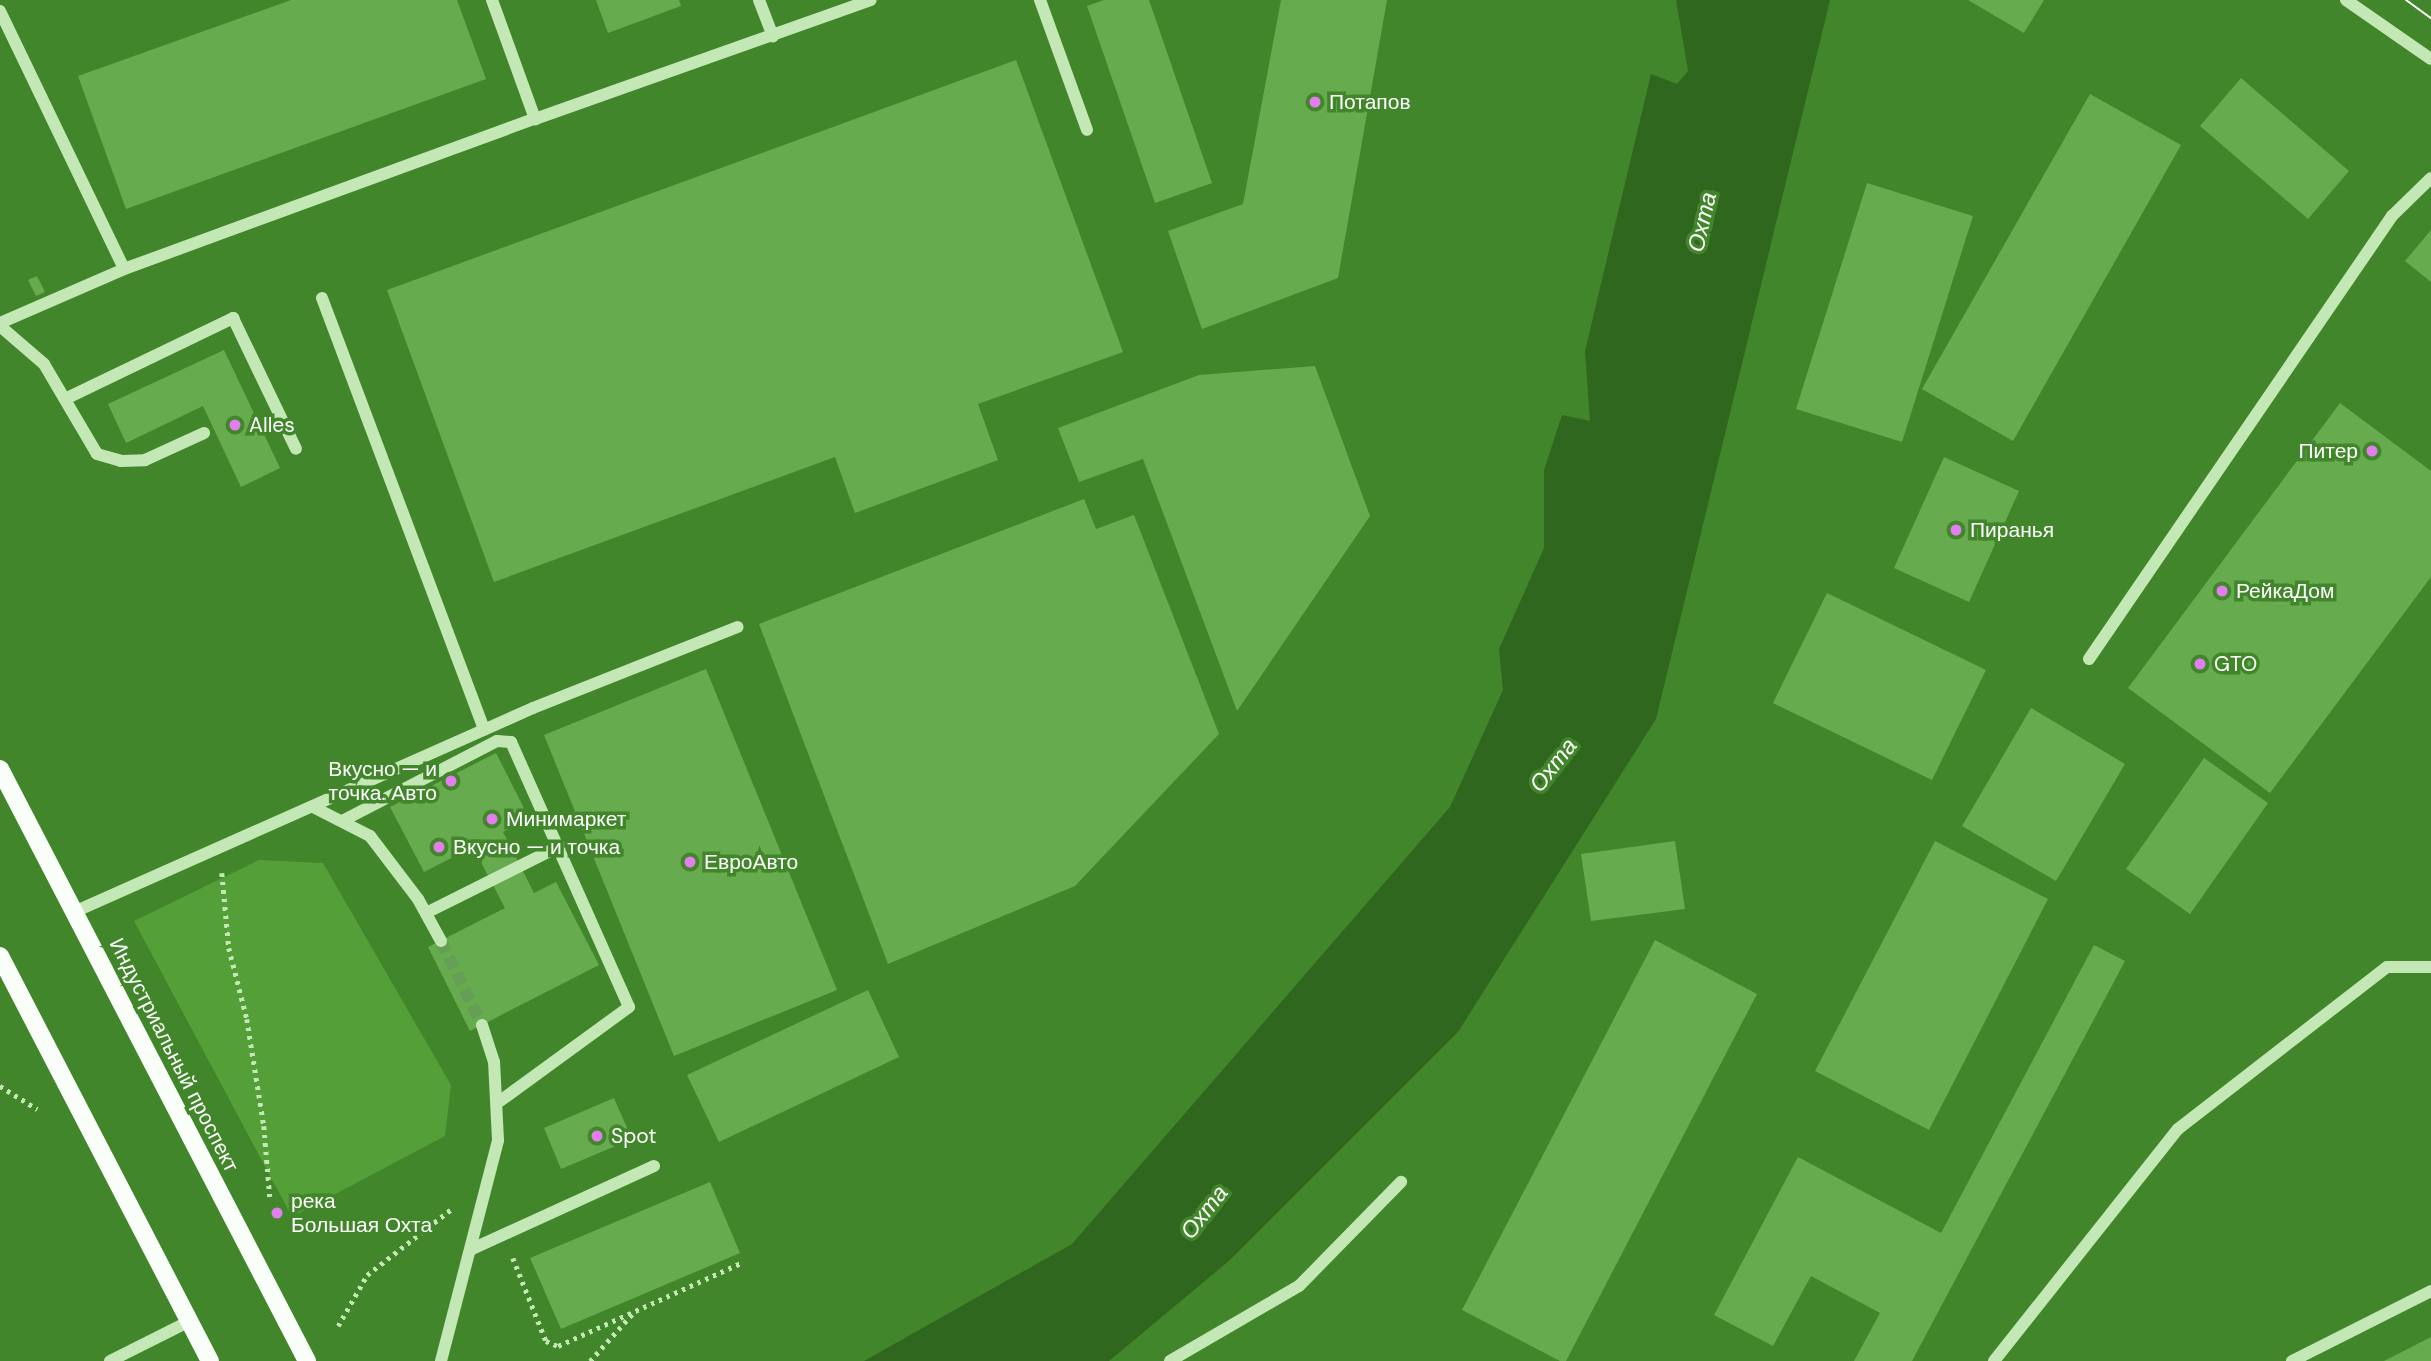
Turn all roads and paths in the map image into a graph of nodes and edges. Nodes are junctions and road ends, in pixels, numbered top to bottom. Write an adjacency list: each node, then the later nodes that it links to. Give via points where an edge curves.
1 (492, 0): 9 (street)
2 (759, 0): 7 (street)
3 (871, 0): 7 (street)
4 (1040, 0): 10 (street)
5 (2346, 0): 8 (street)
6 (0, 11): 12 (street)
7 (773, 36): 9 (street)
8 (2431, 59)
9 (535, 119): 12 (street)
10 (1087, 130)
11 (2431, 178): 19 (street, via 2392,216)
12 (124, 270): 14 (street)
13 (322, 298): 20 (street)
14 (0, 324): 15 (street, via 44,365)
15 (65, 399): 16 (street, via 97,454 121,461 145,460); 17 (street, via 233,318)
16 (204, 433)
17 (296, 449)
18 (738, 627): 20 (street)
19 (2089, 659)
20 (484, 730): 22 (street)
21 (0, 769): 26 (main road, Индустриальный проспект)
22 (315, 808): 23 (street); 24 (street)
23 (341, 821): 25 (street, via 496,741 511,742); 27 (street, via 370,836)
24 (219, 845): 26 (street); 38 (path, via 229,948 247,1019)
25 (560, 846): 27 (street); 33 (street, via 629,1007)
26 (74, 912): 48 (main road, Индустриальный проспект)
27 (426, 913): 28 (street)
28 (441, 941)
29 (0, 956): 44 (main road)
30 (2431, 967): 52 (street, via 2387,967 2178,1129)
31 (482, 1025): 33 (street)
32 (0, 1086): 34 (path)
33 (500, 1101): 36 (street)
34 (37, 1109)
35 (654, 1167): 39 (street)
36 (491, 1179): 40 (street); 45 (path, via 367,1275)
37 (1401, 1182): 51 (street, via 1299,1286)
38 (270, 1197)
39 (504, 1234): 40 (street); 43 (path, via 546,1341 558,1346)
40 (472, 1249): 49 (street)
41 (743, 1262): 43 (path)
42 (2431, 1291): 53 (street)
43 (636, 1310): 50 (path)
44 (190, 1321): 46 (street); 47 (main road)
45 (338, 1326)
46 (110, 1361)
47 (210, 1361)
48 (307, 1361)
49 (441, 1361)
50 (590, 1361)
51 (1170, 1361)
52 (1994, 1361)
53 (2292, 1361)

